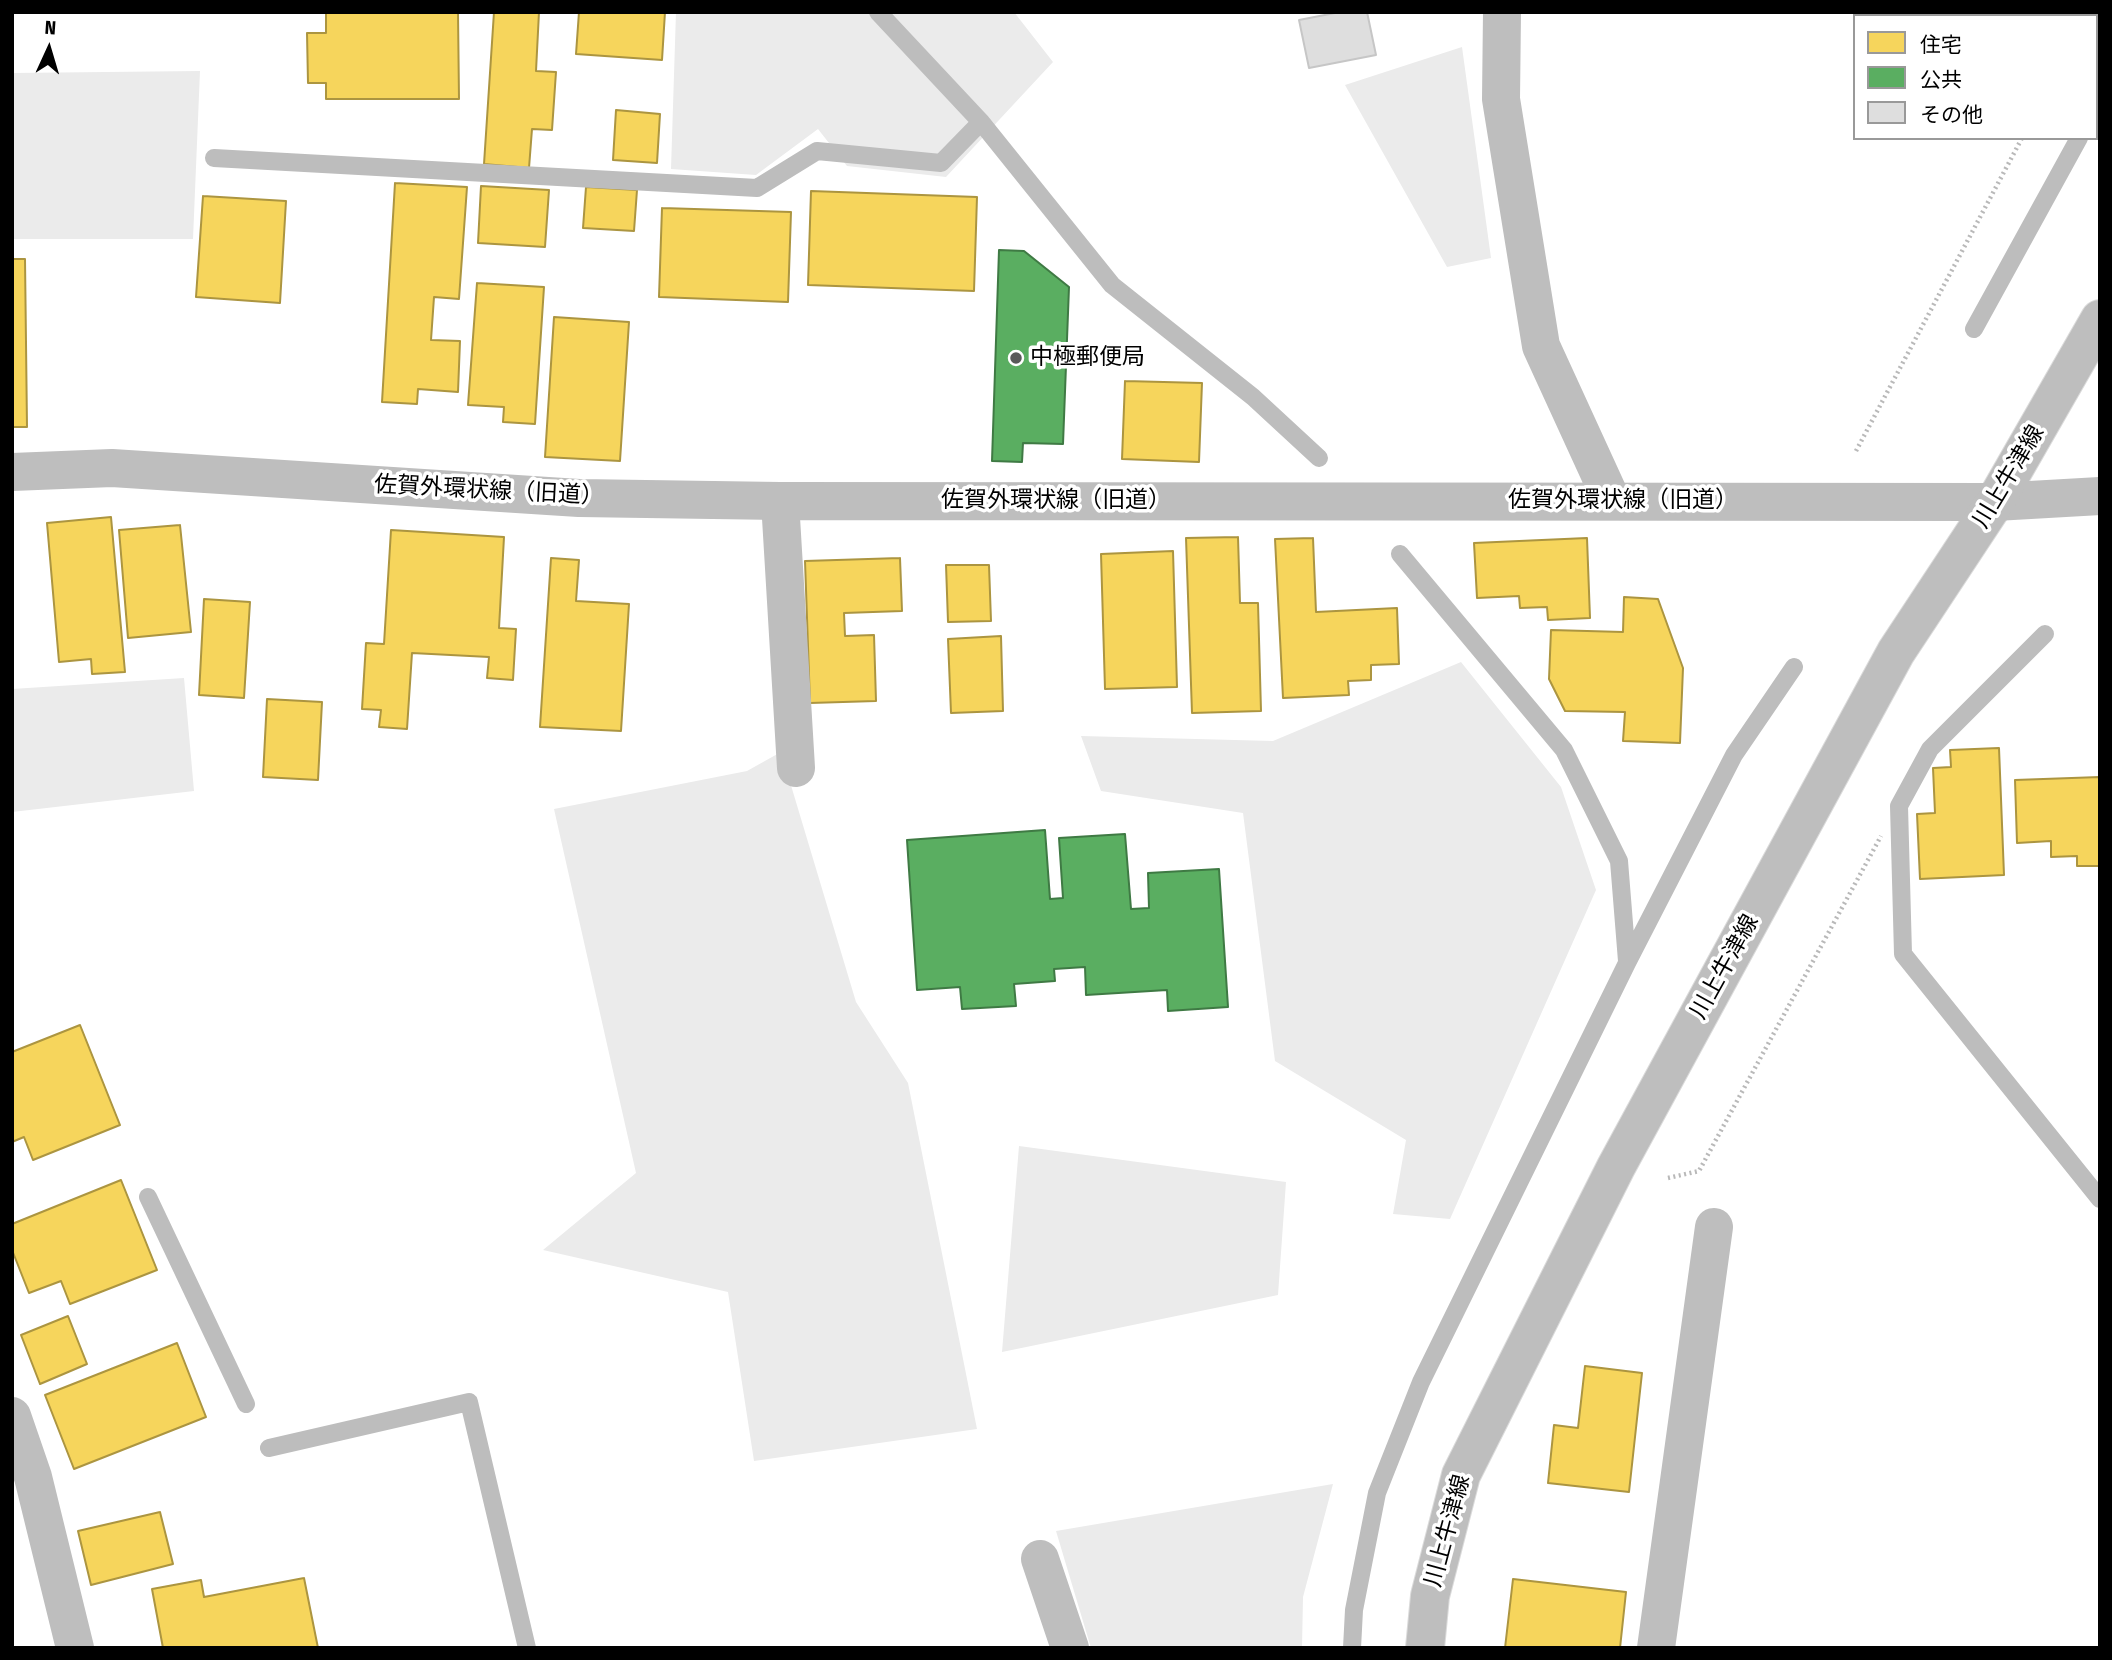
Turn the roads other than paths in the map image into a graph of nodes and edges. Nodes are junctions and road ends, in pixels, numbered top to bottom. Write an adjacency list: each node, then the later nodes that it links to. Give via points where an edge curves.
1 (1502, 12): 6 (street, via 1501,99 1541,346)
2 (2100, 319): 7 (street, 川上牛津線)
3 (12, 472): 5 (street, 佐賀外環状線（旧道）, via 113,468 579,498)
4 (2100, 496): 7 (street, 佐賀外環状線（旧道）)
5 (780, 501): 6 (street, 佐賀外環状線（旧道）); 8 (street)
6 (1612, 501): 7 (street, 佐賀外環状線（旧道）)
7 (1996, 502): 14 (street, 川上牛津線, via 1896,652 1616,1167 1461,1475 1430,1597)
8 (796, 768)
9 (1714, 1227): 15 (street)
10 (12, 1416): 12 (street, via 33,1477)
11 (1040, 1559): 13 (street)
12 (75, 1648)
13 (1070, 1648)
14 (1425, 1648)
15 (1656, 1648)

